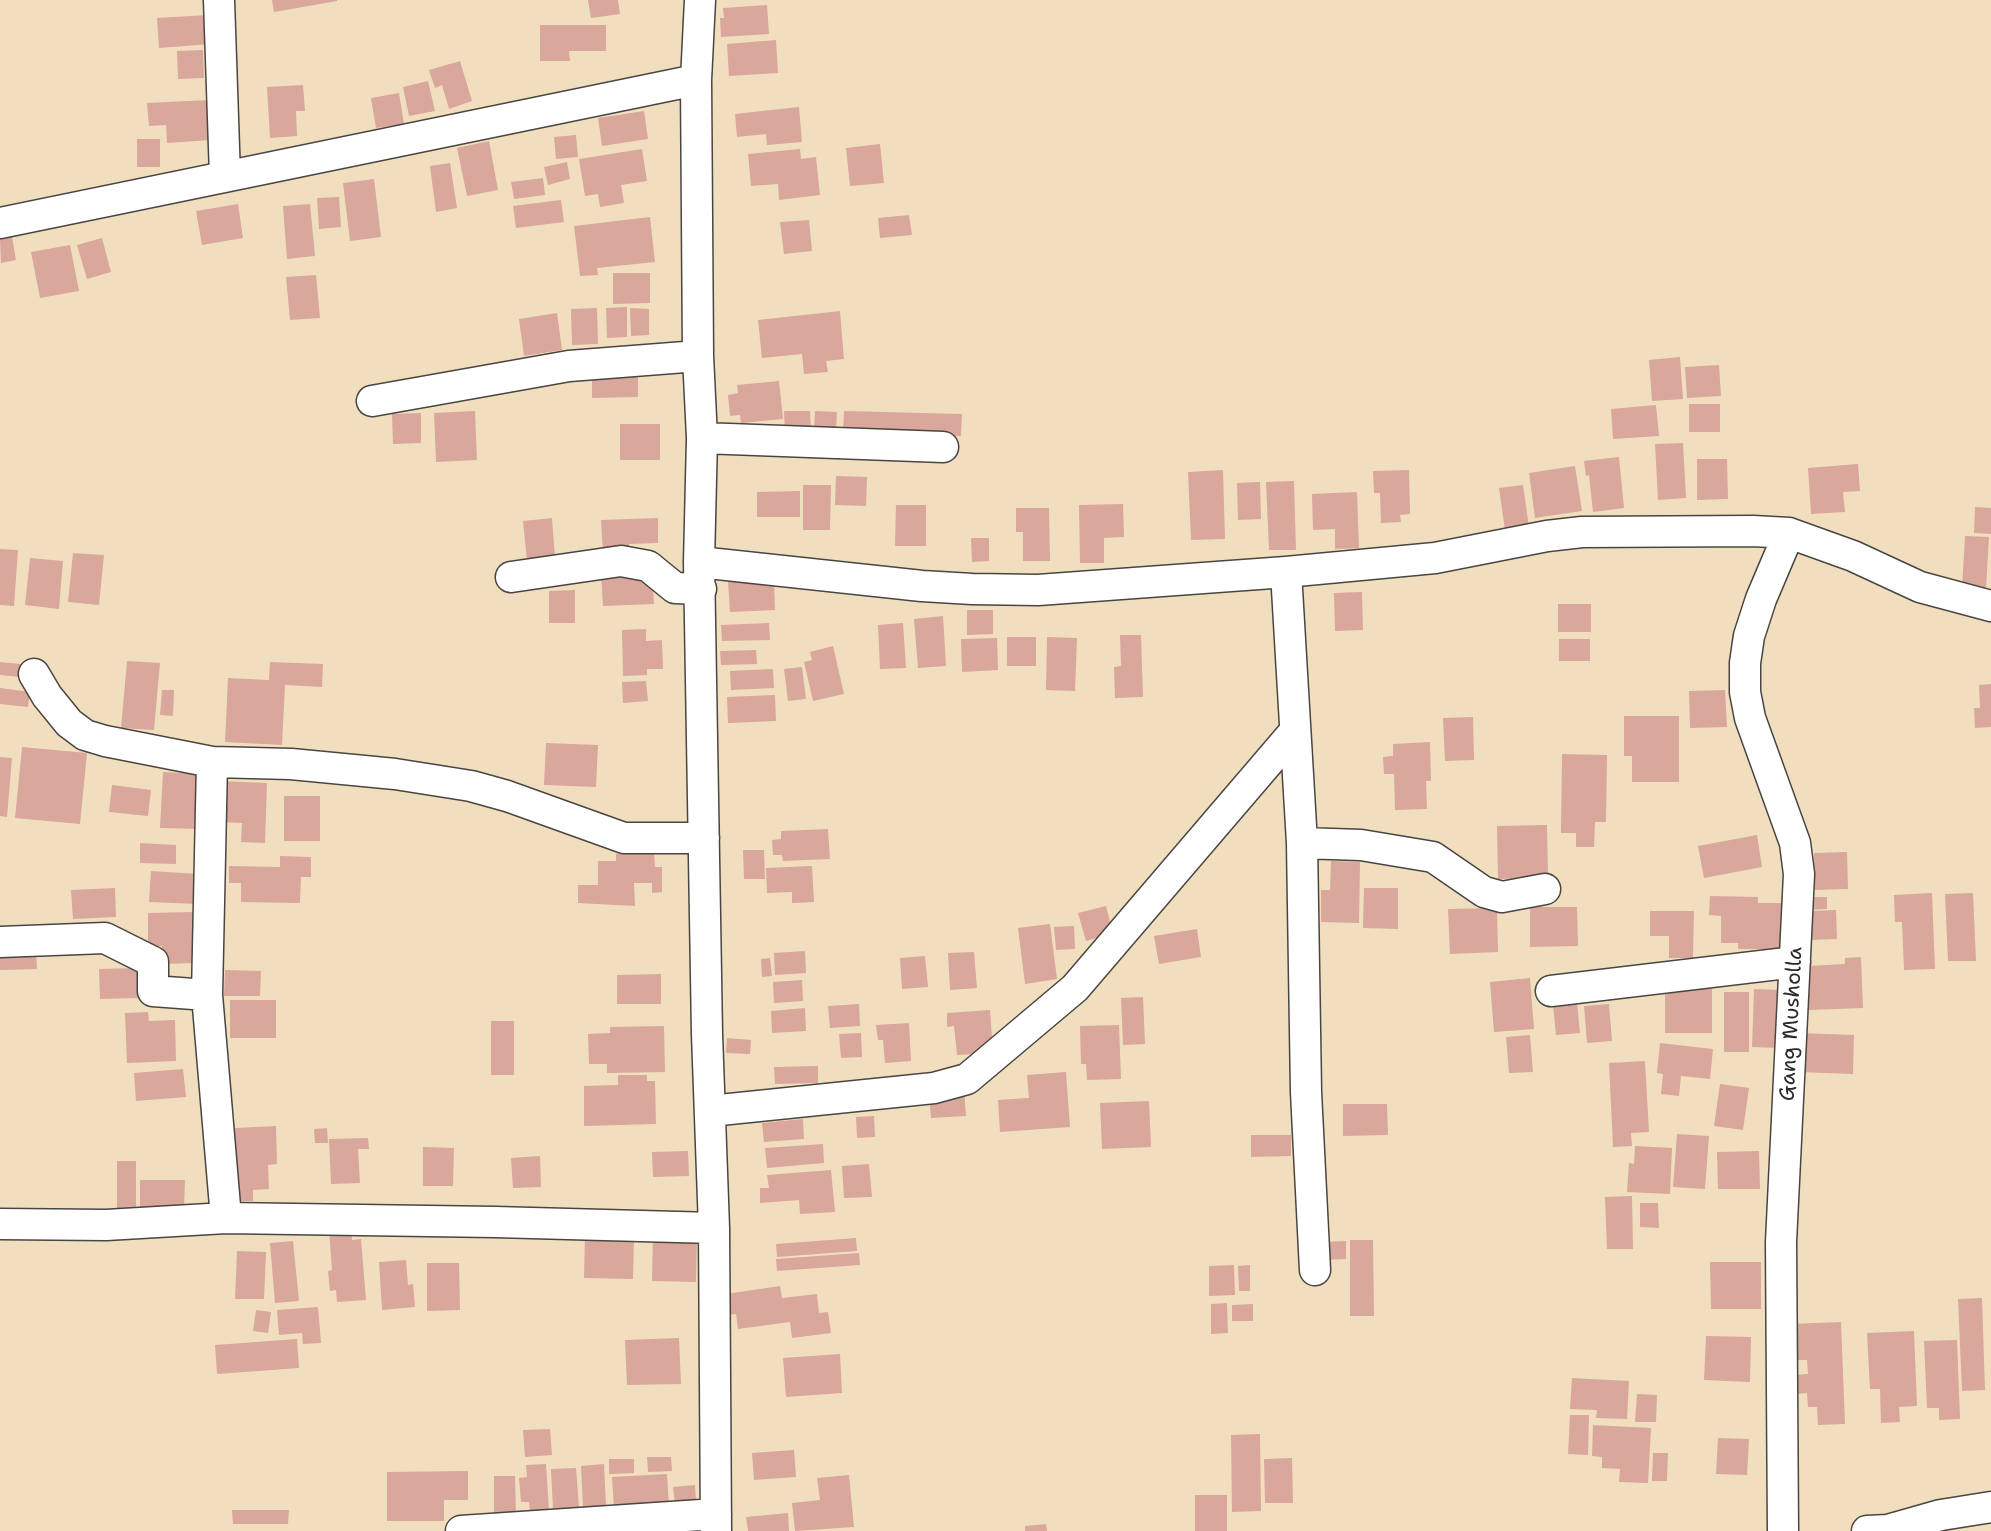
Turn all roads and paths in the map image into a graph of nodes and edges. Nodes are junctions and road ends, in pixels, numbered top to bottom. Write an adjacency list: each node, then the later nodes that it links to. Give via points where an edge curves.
1 (219, 0): 4 (street)
2 (700, 0): 3 (street)
3 (696, 80): 4 (street); 6 (street)
4 (225, 177): 5 (street)
5 (0, 223)
6 (698, 356): 7 (street, via 569,366); 8 (street)
7 (372, 401)
8 (702, 438): 9 (street); 12 (street)
9 (943, 447)
10 (1789, 533): 11 (street, via 1582,533 1435,558); 14 (street, via 1920,587); 22 (street, Gang Musholla, via 1749,636 1745,683 1750,718 1795,843 1799,874)
11 (1286, 572): 12 (street, via 1038,590); 16 (street)
12 (700, 575): 13 (street, via 674,588 648,566 621,561); 18 (street)
13 (511, 577)
14 (1991, 606)
15 (34, 674): 17 (street, via 69,723 85,735)
16 (1295, 731): 19 (street); 25 (street, via 1076,988 967,1079 934,1088)
17 (212, 762): 18 (street, via 395,774 507,796 624,838); 24 (street)
18 (704, 838): 25 (street)
19 (1302, 844): 20 (street, via 1361,845 1433,857 1484,892 1502,897); 29 (street, via 1306,1091)
20 (1545, 889)
21 (0, 942): 24 (street, via 105,938 153,962 153,991)
22 (1795, 962): 23 (street); 33 (street, Gang Musholla, via 1781,1242)
23 (1551, 991)
24 (207, 995): 26 (street)
25 (710, 1111): 28 (street)
26 (226, 1218): 27 (street, via 106,1225); 28 (street)
27 (0, 1224)
28 (707, 1227): 31 (street)
29 (1315, 1270)
30 (1991, 1507): 34 (street)
31 (716, 1523): 32 (street)
32 (461, 1531)
33 (1783, 1531)
34 (1881, 1531)

